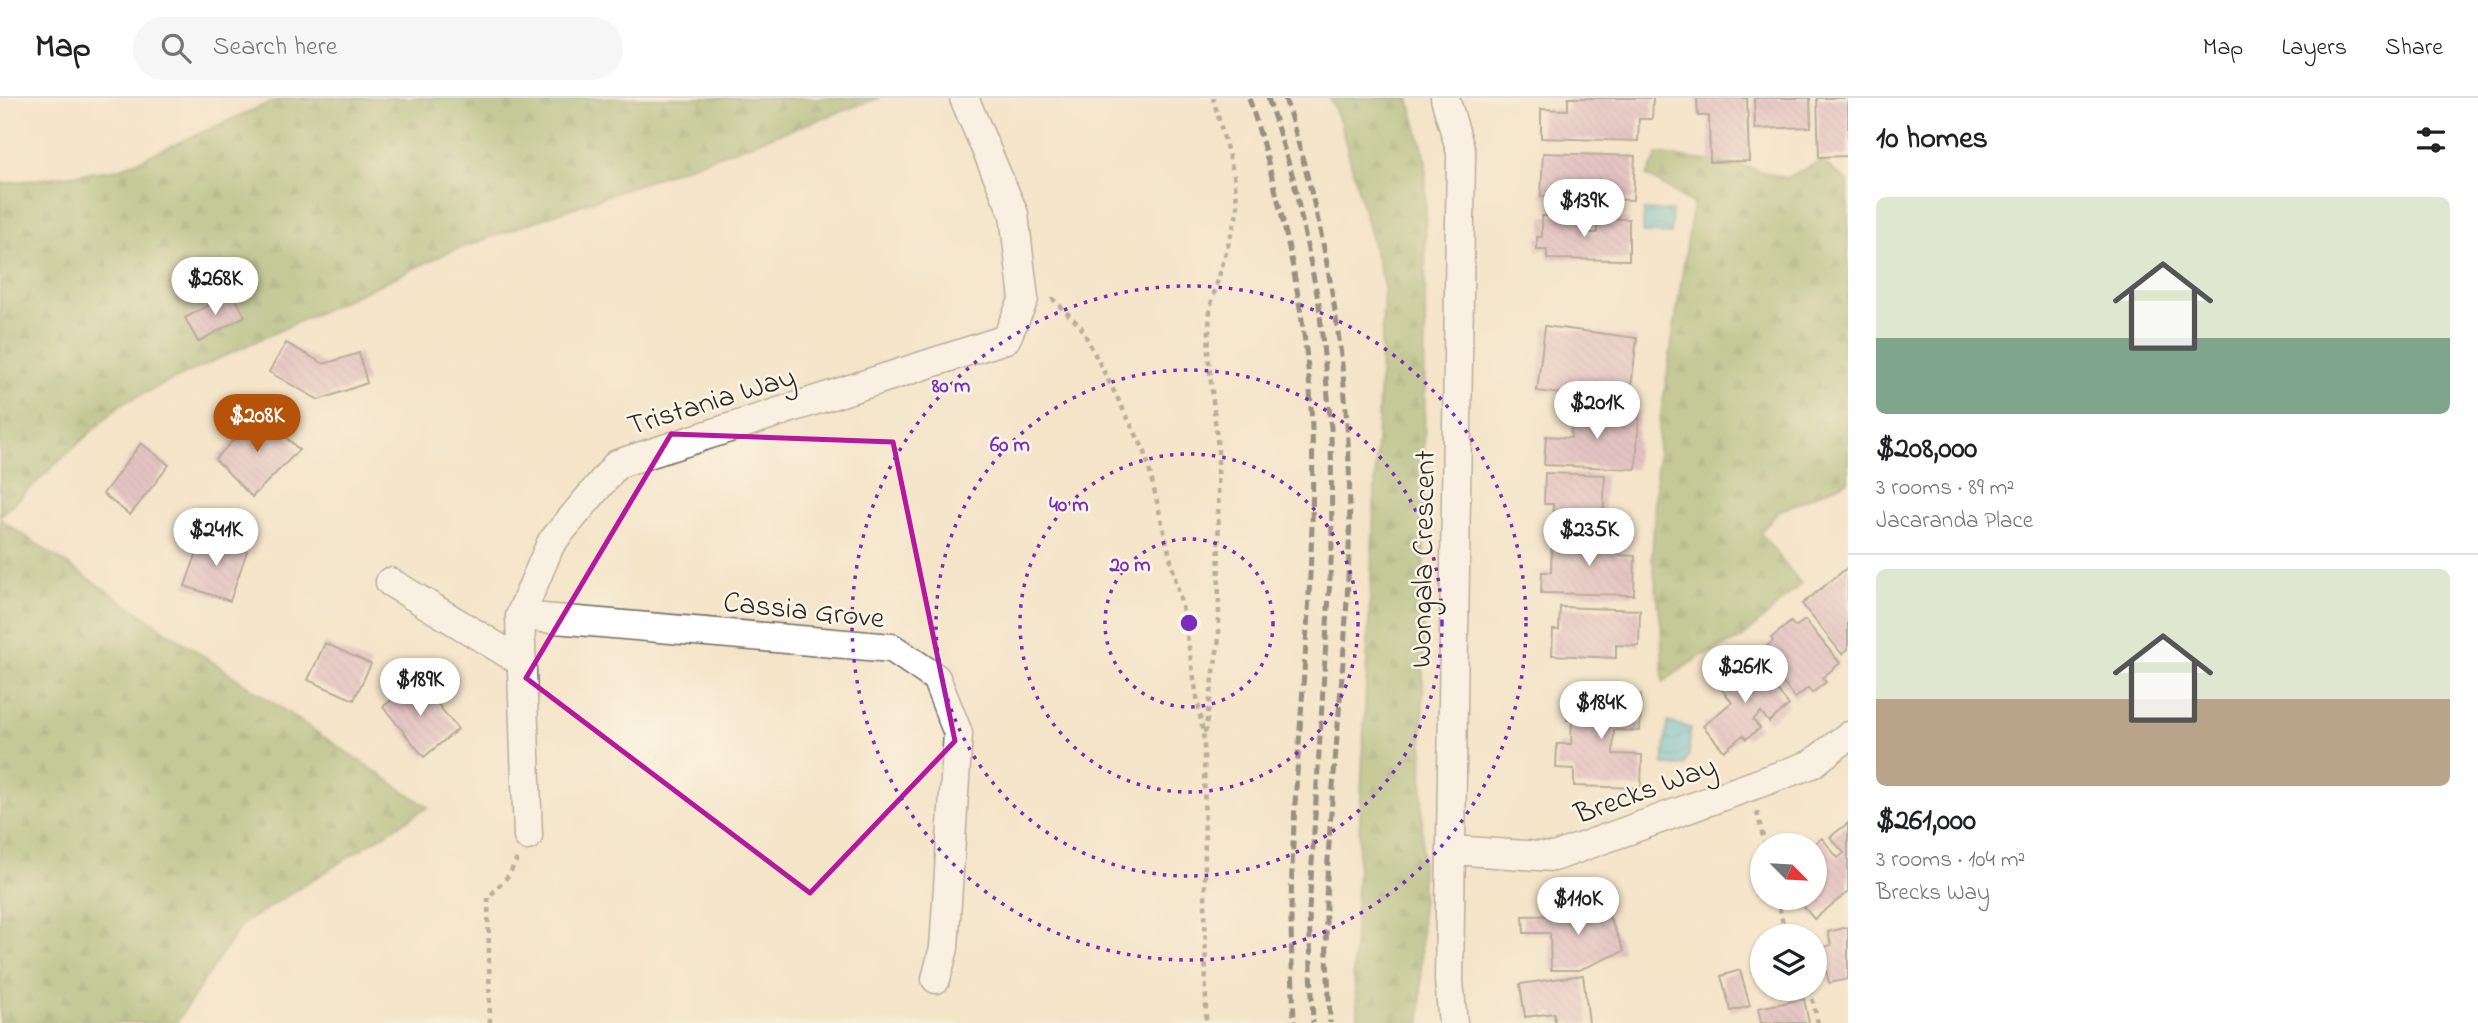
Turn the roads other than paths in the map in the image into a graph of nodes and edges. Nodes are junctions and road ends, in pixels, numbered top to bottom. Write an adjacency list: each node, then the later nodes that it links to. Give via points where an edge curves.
1 (964, 98): 4 (street, Tristania Way, via 1014,214 1024,299 1006,340 617,464 551,542)
2 (1445, 98): 8 (street, Wongala Crescent, via 1461,152)
3 (390, 582): 5 (street)
4 (520, 616): 5 (street, Tristania Way); 9 (street, Cassia Grove, via 892,648 936,678 958,733 944,948)
5 (522, 662): 7 (street, Tristania Way)
6 (1848, 736): 8 (street, Brecks Way, via 1812,764 1554,857)
7 (528, 836)
8 (1452, 850): 10 (street, Wongala Crescent, via 1449,981)
9 (936, 979)
10 (1453, 1023)

